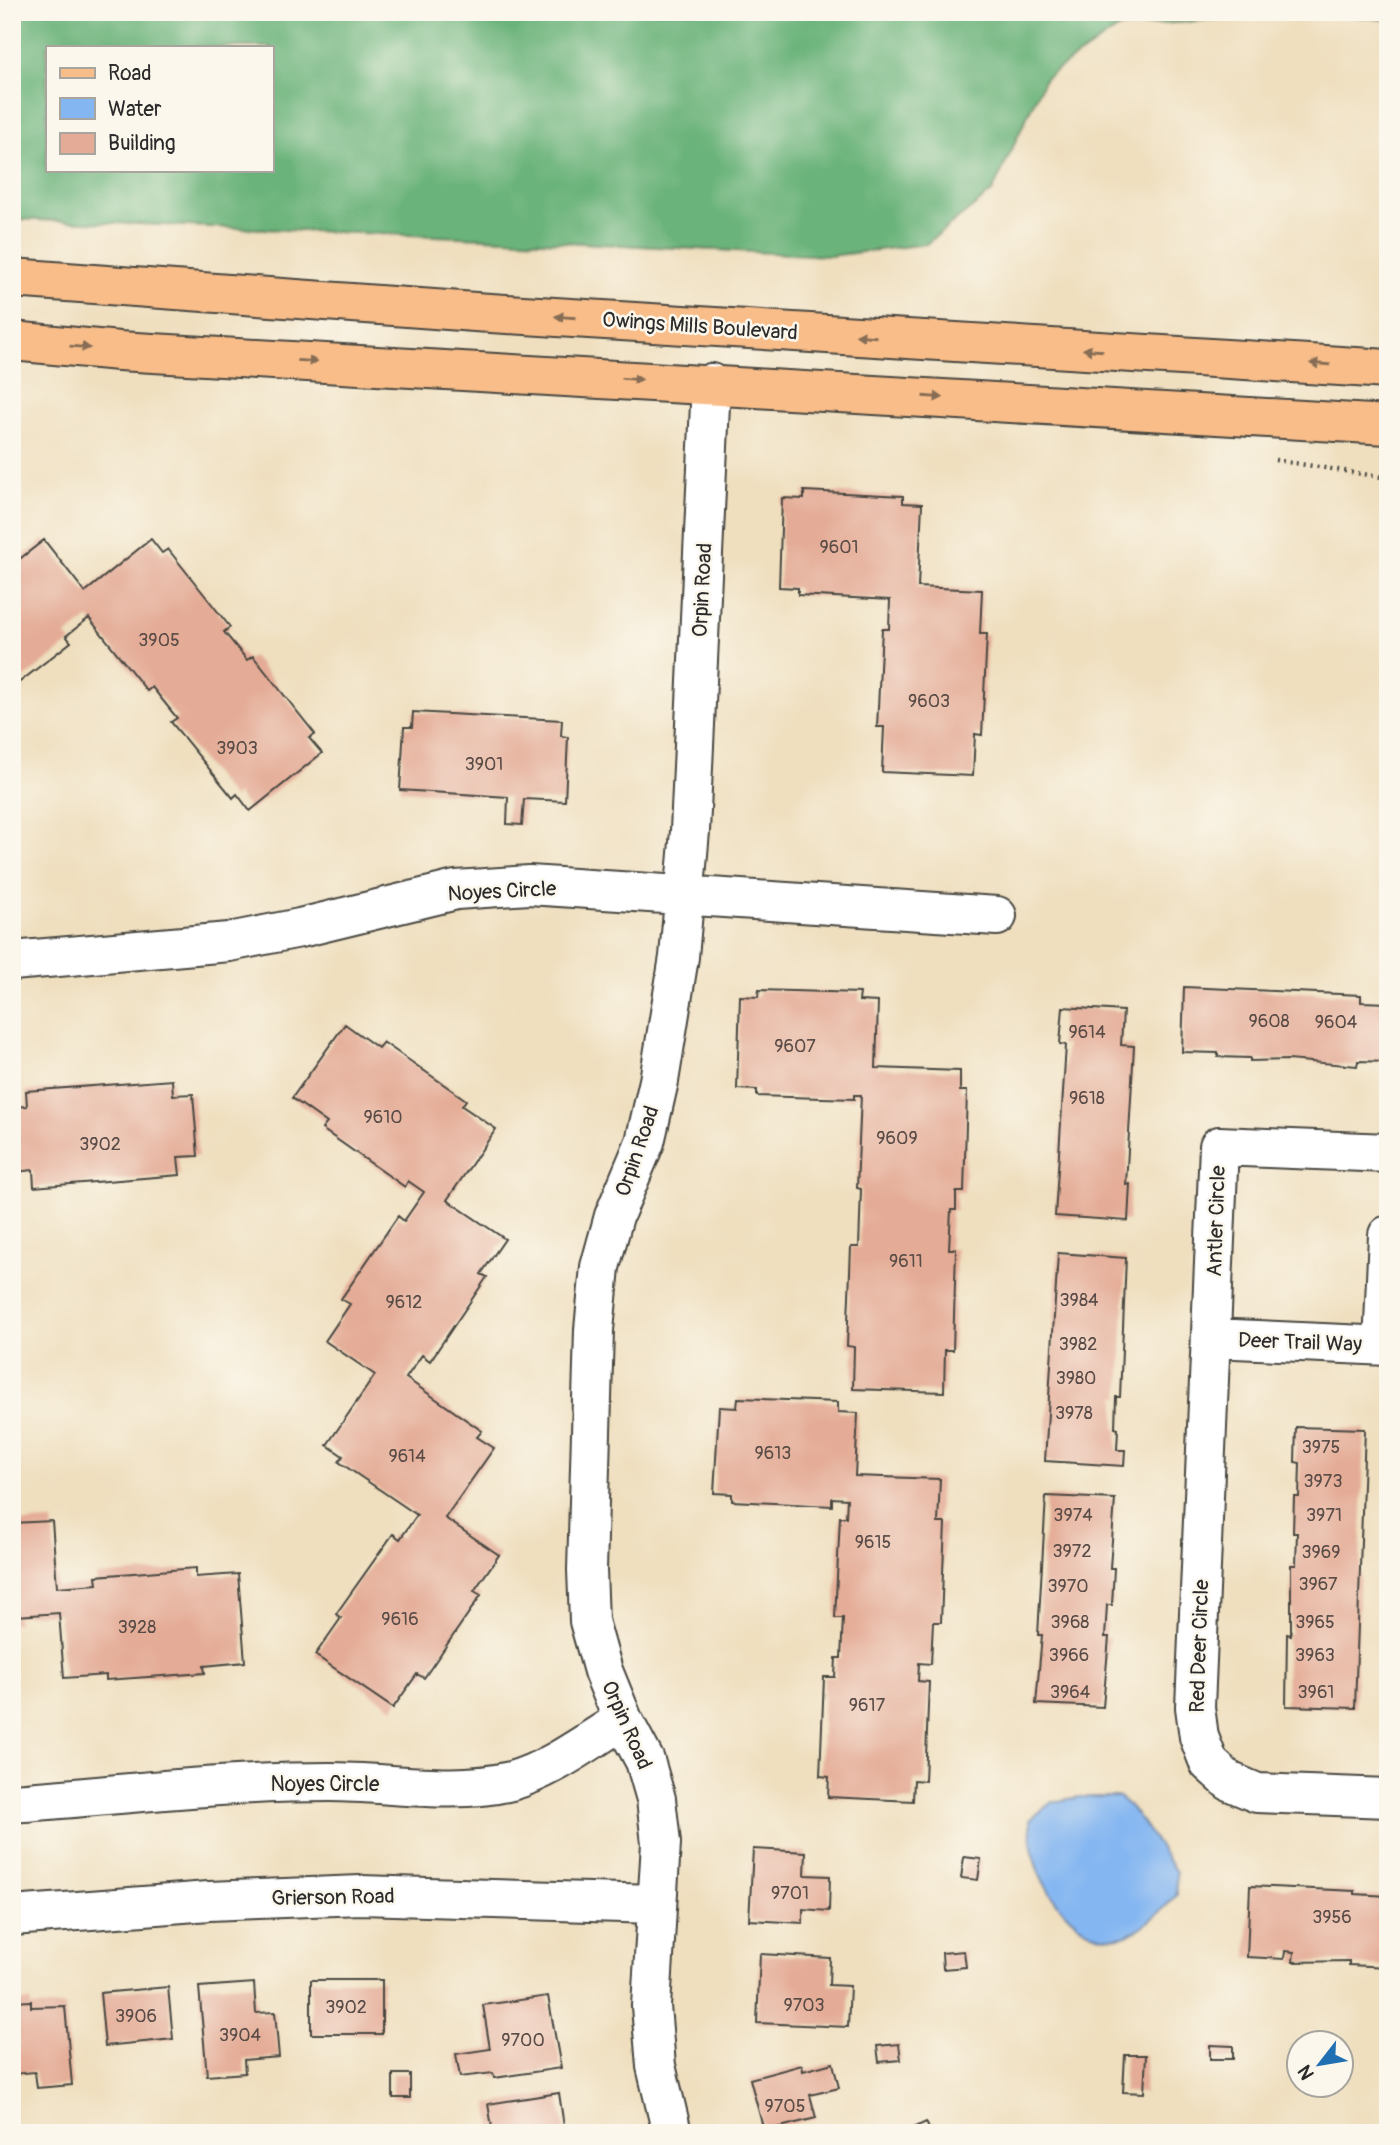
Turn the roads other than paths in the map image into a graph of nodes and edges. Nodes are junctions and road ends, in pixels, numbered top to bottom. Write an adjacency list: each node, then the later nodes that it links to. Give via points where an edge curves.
1 (12, 278): 3 (main road, Owings Mills Boulevard, one-way to 1)
2 (12, 341): 4 (main road, one-way to 4, via 119,351)
3 (1388, 369)
4 (711, 383): 5 (main road, one-way to 5); 6 (street, Orpin Road)
5 (1388, 425)
6 (685, 895): 7 (street, Noyes Circle); 8 (street, Noyes Circle, via 529,885 456,890 229,942); 13 (street, Orpin Road, via 659,1081 645,1142 614,1216 600,1267 594,1330 589,1621)
7 (997, 916)
8 (12, 961)
9 (1388, 1153): 11 (street, Antler Circle, via 1219,1146)
10 (1388, 1235): 12 (street)
11 (1212, 1338): 12 (street, Deer Trail Way); 14 (street, Red Deer Circle, via 1195,1707 1199,1737 1209,1763 1229,1781 1256,1793)
12 (1385, 1346)
13 (623, 1720): 15 (street, Noyes Circle, via 550,1765 500,1782 467,1786 251,1784); 16 (street, Orpin Road, via 645,1761 656,1798 661,1843)
14 (1388, 1798)
15 (12, 1803)
16 (655, 1904): 17 (street, Grierson Road, via 362,1895 209,1900); 18 (street, Orpin Road, via 650,2006 656,2066)
17 (12, 1916)
18 (672, 2133)

